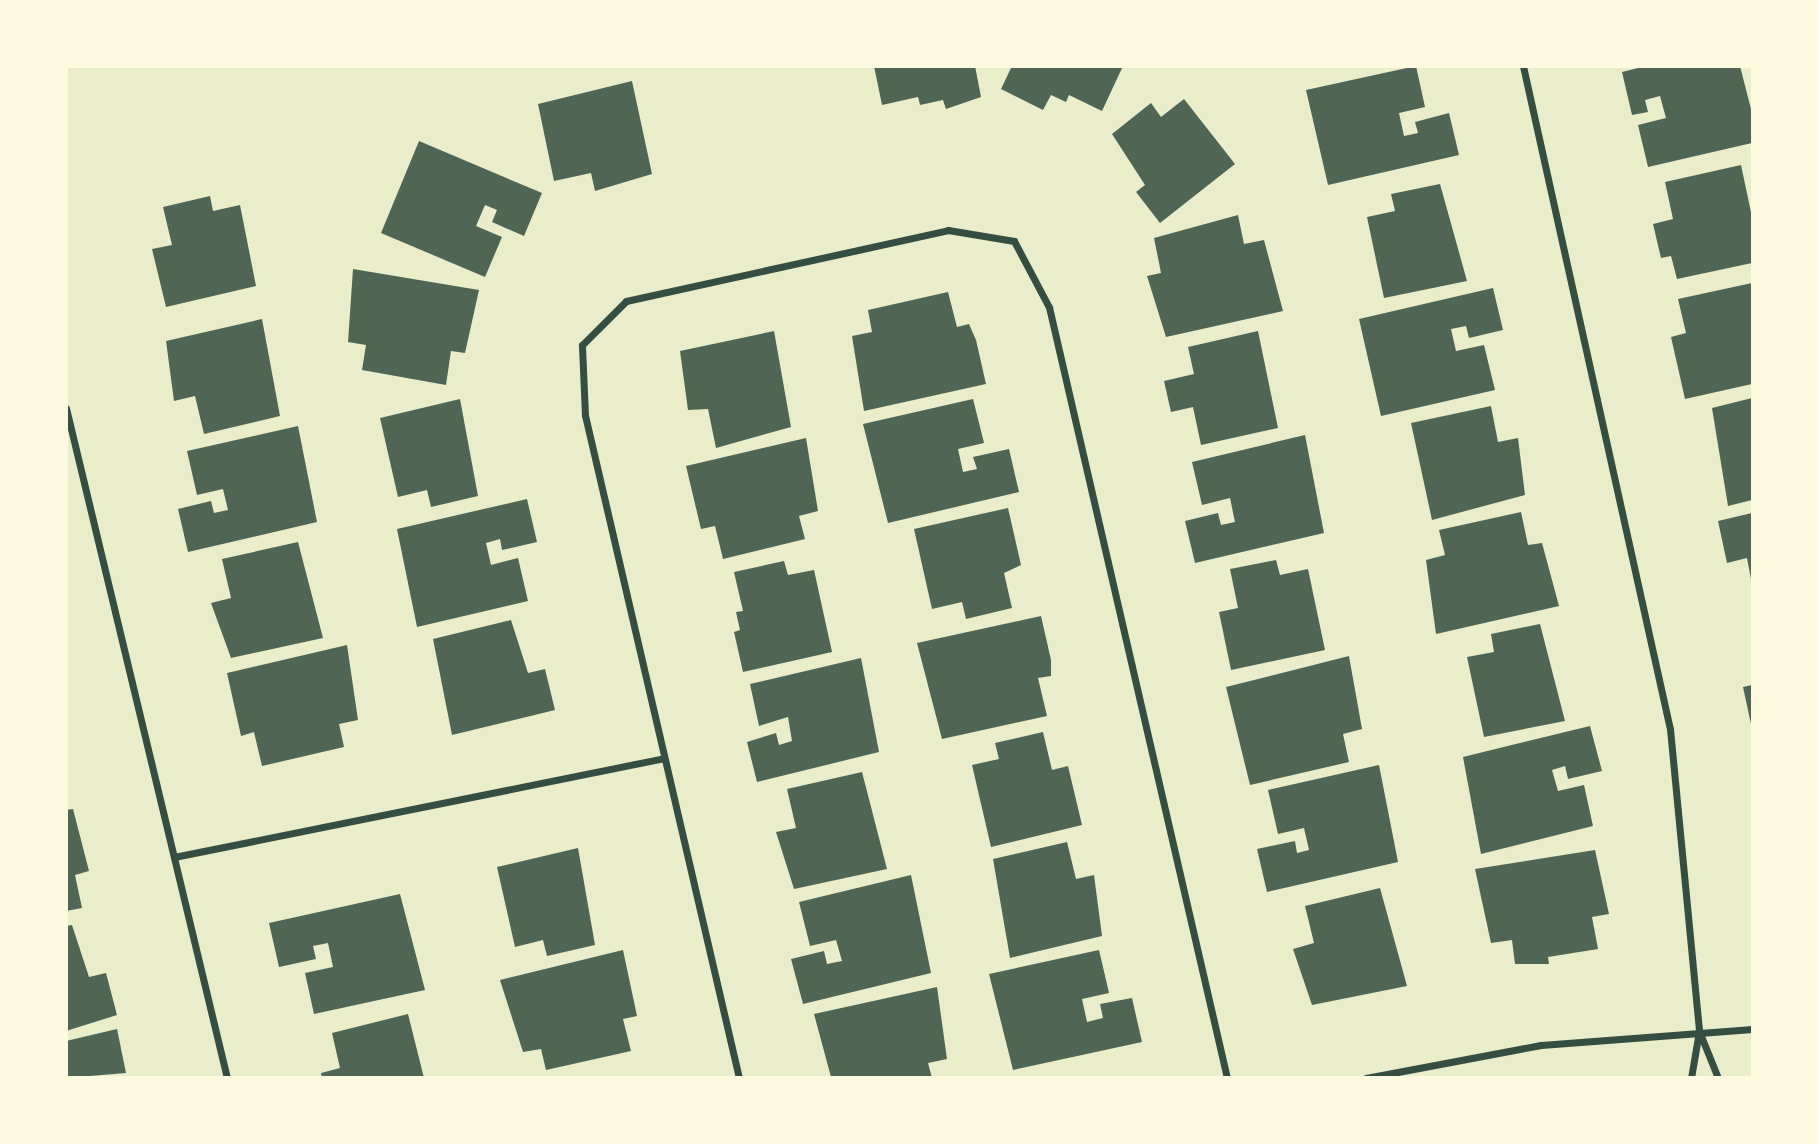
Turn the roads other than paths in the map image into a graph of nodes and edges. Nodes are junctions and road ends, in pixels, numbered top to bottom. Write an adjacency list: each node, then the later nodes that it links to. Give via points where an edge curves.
1 (1523, 66): 6 (street, via 1670,729)
2 (66, 408): 4 (street)
3 (664, 758): 4 (street); 8 (street); 9 (street, via 585,415 582,345 626,301 948,230 1014,241 1049,307)
4 (174, 857): 7 (street)
5 (1752, 1029): 6 (street)
6 (1699, 1031): 10 (street, via 1541,1045); 11 (street); 12 (street)
7 (226, 1077)
8 (739, 1077)
9 (1227, 1077)
10 (1366, 1077)
11 (1691, 1077)
12 (1718, 1077)

